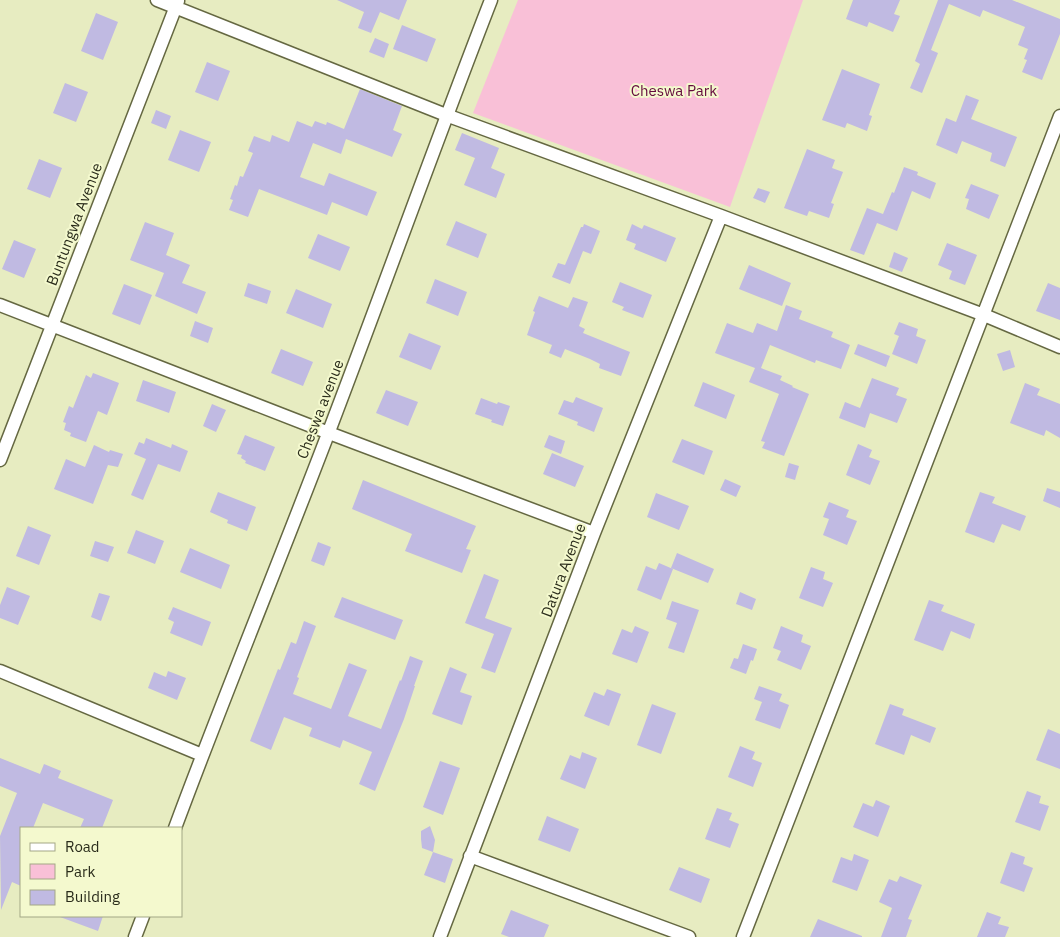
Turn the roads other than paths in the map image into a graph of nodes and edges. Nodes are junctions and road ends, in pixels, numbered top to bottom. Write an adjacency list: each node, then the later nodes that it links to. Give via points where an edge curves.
1 (157, 0): 3 (street)
2 (491, 0): 4 (street, Cheswa avenue)
3 (177, 4): 4 (street); 9 (street, Buntungwa Avenue)
4 (446, 116): 6 (street); 11 (street, Cheswa avenue)
5 (1060, 116): 8 (street)
6 (721, 216): 8 (street); 13 (street, Datura Avenue)
7 (0, 305): 9 (street)
8 (984, 315): 10 (street); 22 (street)
9 (52, 325): 11 (street); 12 (street, Buntungwa Avenue)
10 (1060, 346)
11 (329, 433): 13 (street); 15 (street, Cheswa avenue)
12 (0, 460)
13 (594, 534): 17 (street, Datura Avenue)
14 (0, 671): 15 (street)
15 (202, 755): 16 (street, Cheswa avenue)
16 (175, 827)
17 (470, 856): 20 (street, Datura Avenue); 21 (street)
18 (143, 917): 19 (street)
19 (135, 937)
20 (440, 937)
21 (689, 937)
22 (743, 937)

